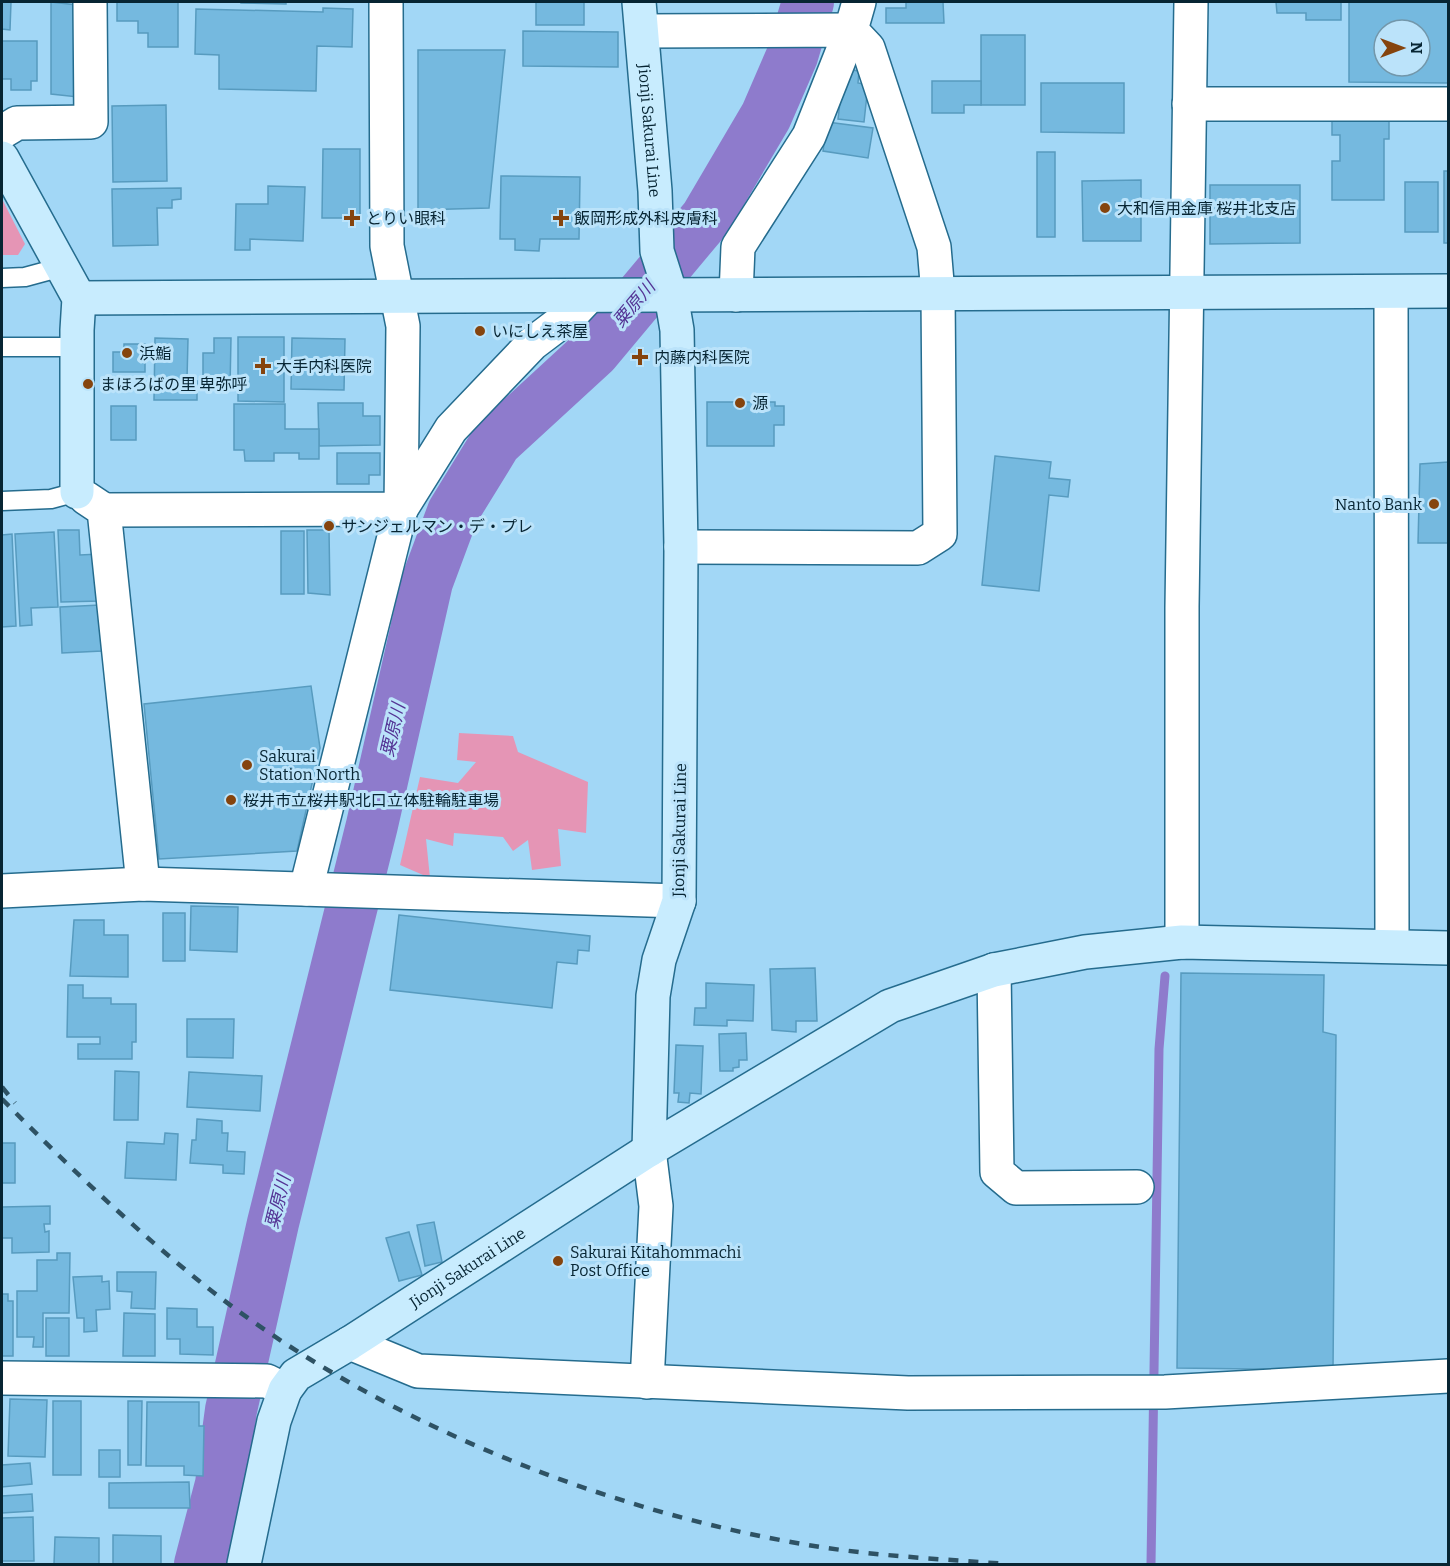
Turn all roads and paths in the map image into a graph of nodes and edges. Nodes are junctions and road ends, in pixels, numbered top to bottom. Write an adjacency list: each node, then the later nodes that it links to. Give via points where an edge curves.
1 (90, 2): 8 (street, via 91,122 17,123)
2 (386, 2): 15 (street, via 387,246)
3 (1191, 2): 6 (street)
4 (641, 16): 5 (street); 17 (street, Jionji Sakurai Line, via 657,251)
5 (855, 16): 16 (street, via 934,247); 18 (street, via 809,136 738,247)
6 (1189, 104): 7 (street); 14 (street)
7 (1449, 104)
8 (2, 132)
9 (2, 158): 10 (street)
10 (62, 267): 11 (lane, via 25,278); 20 (street)
11 (2, 278)
12 (1449, 291): 13 (street)
13 (1391, 292): 14 (street); 33 (street)
14 (1185, 293): 16 (street); 32 (street)
15 (397, 294): 19 (street); 20 (street); 25 (street, via 403,326)
16 (938, 294): 18 (street); 27 (street, via 940,534 918,548)
17 (671, 295): 18 (street); 19 (street); 27 (street, Jionji Sakurai Line, via 677,330)
18 (725, 295)
19 (589, 296): 25 (street, via 532,344 451,429)
20 (80, 298): 21 (street)
21 (76, 346): 22 (lane); 23 (street)
22 (2, 347)
23 (77, 492): 24 (lane, via 51,499); 26 (street)
24 (2, 501)
25 (401, 509): 26 (street); 29 (street)
26 (104, 510): 28 (street)
27 (681, 547): 31 (street, Jionji Sakurai Line)
28 (143, 884): 29 (street); 30 (street)
29 (316, 889): 31 (street)
30 (2, 891)
31 (679, 901): 36 (street, Jionji Sakurai Line, via 659,960 653,996)
32 (1182, 942): 33 (street); 35 (street, via 1085,952)
33 (1392, 946): 34 (street)
34 (1449, 948)
35 (994, 970): 36 (street, via 890,1006); 37 (street, via 997,1172 1016,1188)
36 (649, 1150): 38 (street, Jionji Sakurai Line); 41 (street, via 656,1206)
37 (1137, 1187)
38 (350, 1344): 41 (street, via 418,1371); 42 (street, Jionji Sakurai Line)
39 (1449, 1376): 41 (street, via 1150,1392 908,1393)
40 (2, 1378): 42 (street, via 212,1379)
41 (647, 1382)
42 (276, 1386): 43 (street, Jionji Sakurai Line, via 274,1421)
43 (244, 1564)

